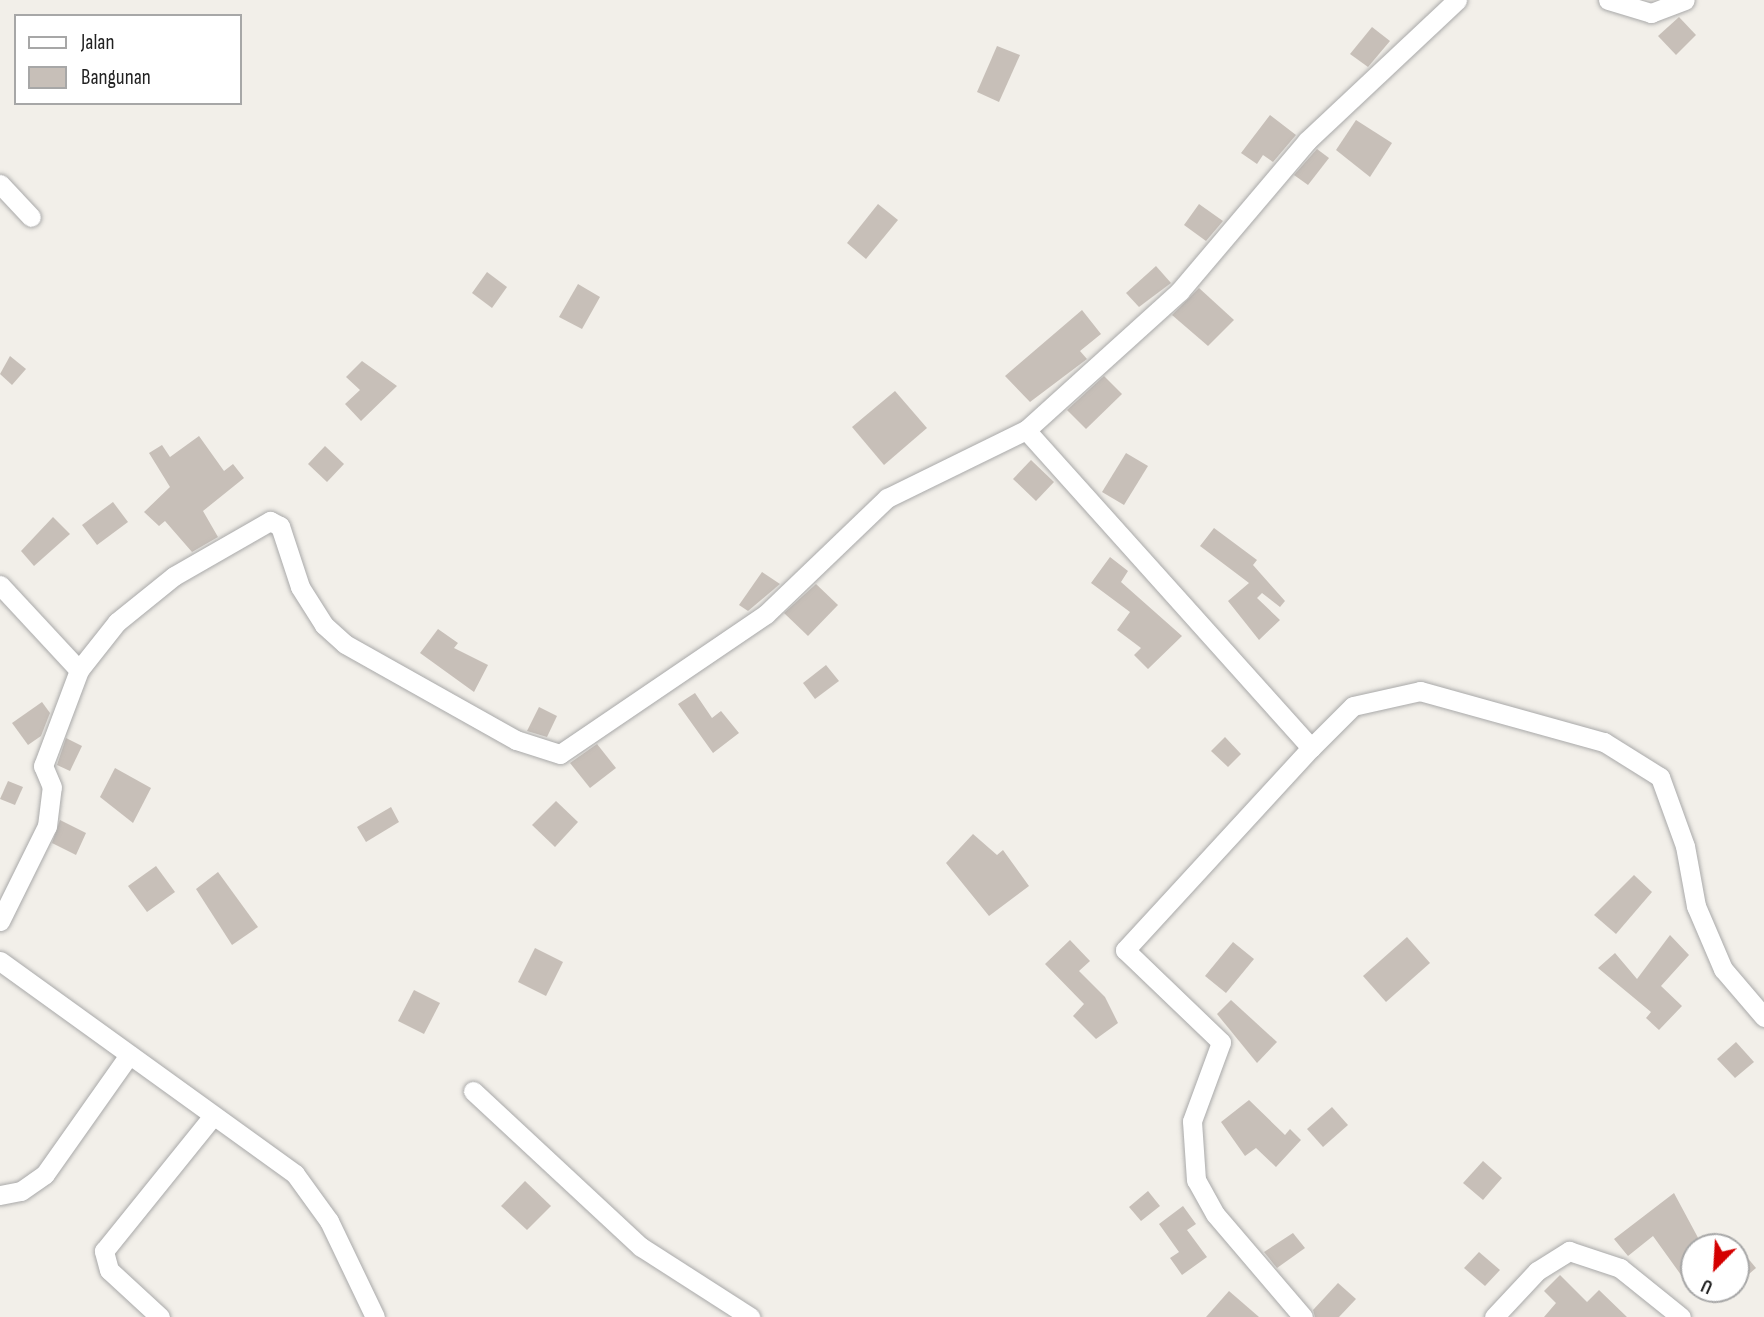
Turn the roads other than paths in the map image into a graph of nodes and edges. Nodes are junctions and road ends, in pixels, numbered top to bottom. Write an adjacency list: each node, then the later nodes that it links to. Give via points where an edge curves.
1 (1457, 0): 6 (street, via 1307,141 1180,290)
2 (1608, 0): 3 (street, via 1651,13)
3 (1685, 0)
4 (0, 184): 5 (street)
5 (31, 217)
6 (1026, 430): 8 (street, via 887,498 766,614 560,754 516,740 345,644 324,625 300,587 274,521 174,576 117,622); 9 (street)
7 (0, 585): 8 (street)
8 (79, 670): 10 (street, via 43,766 52,788 47,826)
9 (1311, 748): 12 (street, via 1353,706 1420,691 1604,742 1635,757 1660,777 1685,846 1696,906 1723,969); 20 (street, via 1125,950 1221,1042 1192,1121 1195,1180 1215,1214)
10 (0, 921)
11 (0, 961): 13 (street)
12 (1764, 1017)
13 (129, 1055): 15 (street); 16 (street, via 45,1174 22,1191)
14 (473, 1091): 19 (street, via 641,1247)
15 (213, 1116): 17 (street, via 104,1251 109,1270); 18 (street, via 295,1174 329,1221)
16 (0, 1195)
17 (160, 1317)
18 (375, 1317)
19 (750, 1317)
20 (1303, 1317)
21 (1494, 1317): 22 (street, via 1537,1271 1569,1251 1620,1268)
22 (1681, 1317)

